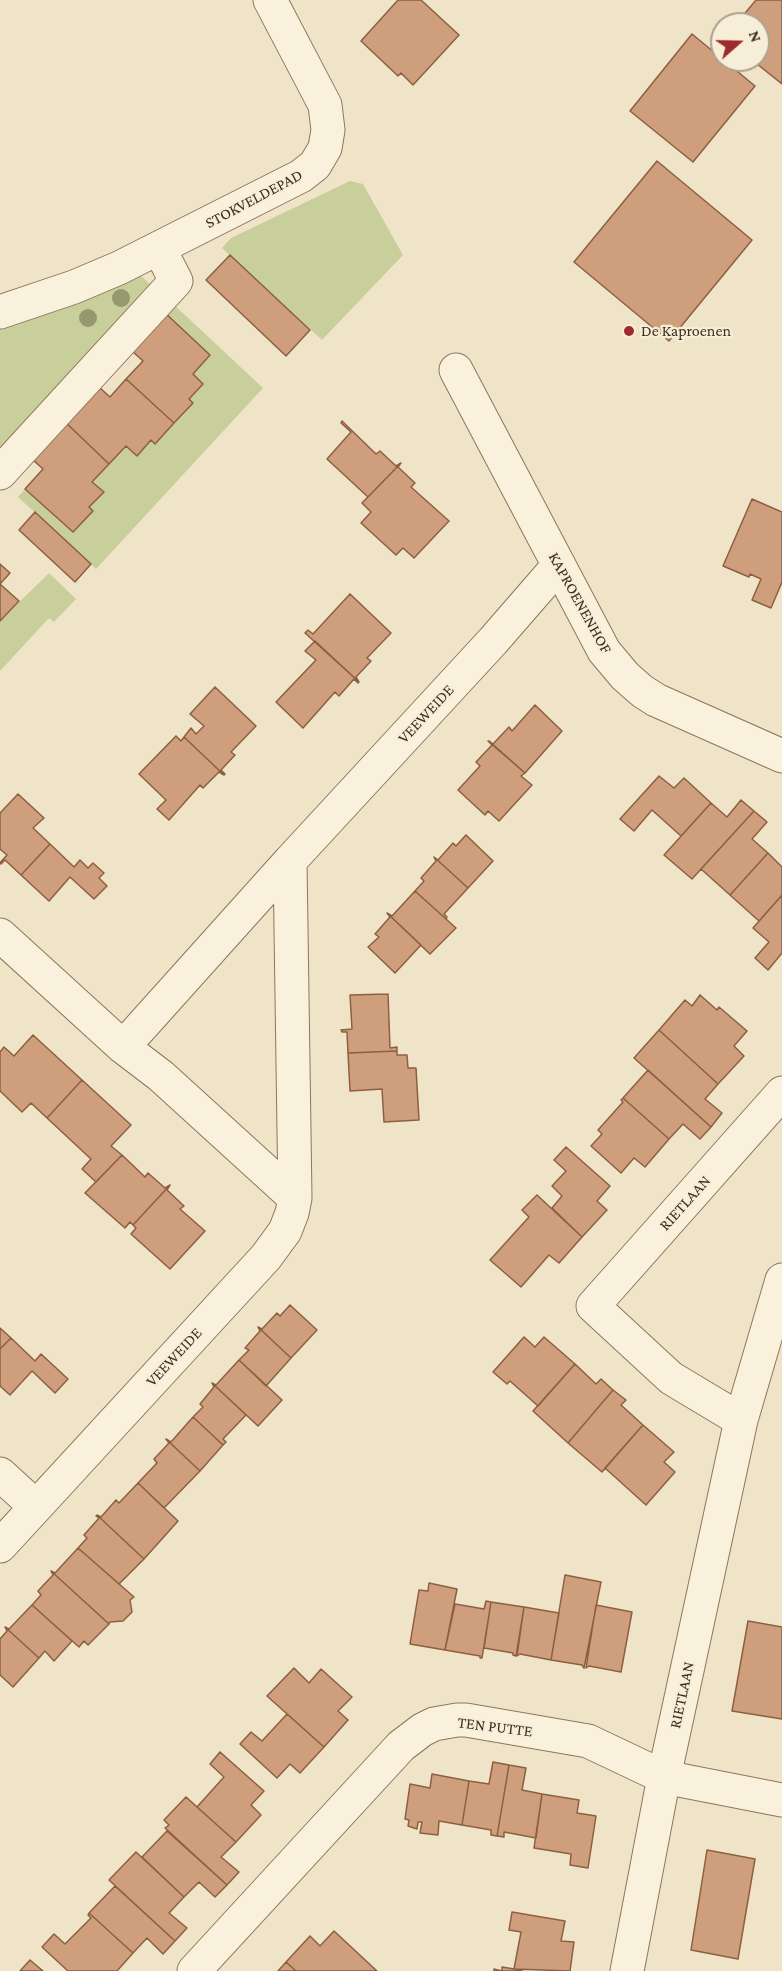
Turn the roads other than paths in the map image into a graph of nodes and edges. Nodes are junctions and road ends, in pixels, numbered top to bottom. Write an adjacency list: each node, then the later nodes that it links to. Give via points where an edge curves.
1 (270, 0): 2 (street, STOKVELDEPAD, via 325,105 325,148 315,165 301,176)
2 (159, 248): 3 (street, STOKVELDEPAD, via 74,287); 5 (street, via 176,280)
3 (0, 312)
4 (456, 370): 6 (street, KAPROENENHOF)
5 (0, 473)
6 (559, 565): 7 (street, KAPROENENHOF, via 604,651 642,691); 8 (street, VEEWEIDE)
7 (782, 756)
8 (290, 861): 10 (street, VEEWEIDE); 12 (street, VEEWEIDE)
9 (0, 935): 10 (street)
10 (123, 1047): 12 (street, via 161,1076)
11 (782, 1093): 14 (street, RIETLAAN, via 593,1306 671,1378)
12 (295, 1198): 16 (street, VEEWEIDE, via 285,1231 266,1257)
13 (780, 1291): 14 (street, RIETLAAN)
14 (741, 1420): 18 (street, RIETLAAN)
15 (0, 1473): 16 (street)
16 (36, 1507): 17 (street, VEEWEIDE)
17 (0, 1546)
18 (664, 1777): 19 (street, TEN PUTTE); 20 (street, TEN PUTTE, via 588,1741 466,1720 434,1724 401,1746); 21 (street, RIETLAAN)
19 (782, 1800)
20 (195, 1971)
21 (627, 1971)

